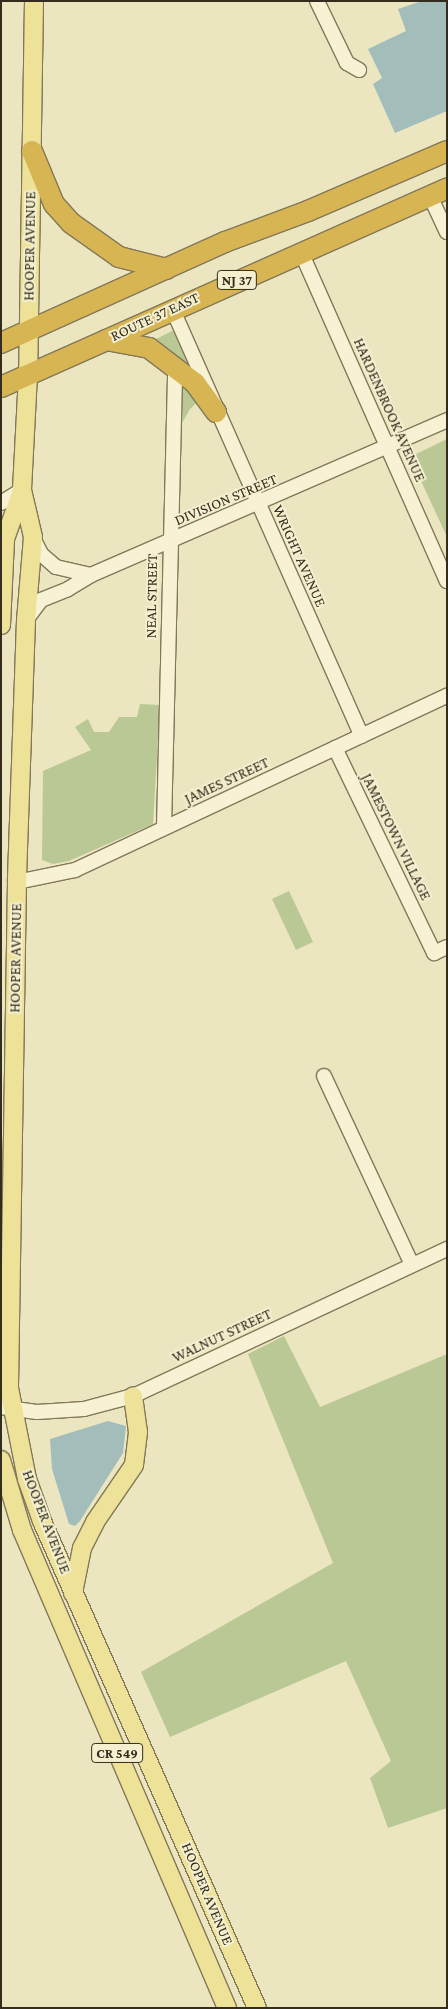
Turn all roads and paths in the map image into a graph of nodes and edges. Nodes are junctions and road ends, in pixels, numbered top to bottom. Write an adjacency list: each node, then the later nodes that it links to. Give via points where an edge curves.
1 (317, 1): 3 (street, via 347,63)
2 (33, 3): 4 (main road, HOOPER AVENUE / CR 549)
3 (358, 70)
4 (32, 151): 9 (highway, via 54,204 71,223 119,257); 11 (main road, HOOPER AVENUE / CR 549)
5 (447, 151): 9 (highway, NJ 37)
6 (438, 192): 7 (street); 8 (highway, ROUTE 37 EAST / NJ 37)
7 (447, 232)
8 (301, 252): 10 (highway, ROUTE 37 EAST / NJ 37); 19 (street, HARDENBROOK AVENUE)
9 (167, 269): 11 (highway, NJ 37)
10 (172, 308): 12 (highway, ROUTE 37 EAST / NJ 37); 17 (street, WRIGHT AVENUE)
11 (28, 331): 13 (highway, NJ 37); 15 (main road, HOOPER AVENUE / CR 549)
12 (106, 340): 14 (highway, via 149,348); 15 (highway, ROUTE 37 EAST / NJ 37)
13 (1, 342)
14 (175, 365): 17 (highway, via 195,383); 24 (street, NEAL STREET)
15 (28, 375): 16 (highway, ROUTE 37 EAST / NJ 37); 20 (main road, HOOPER AVENUE / CR 549)
16 (1, 386)
17 (216, 412): 22 (street, WRIGHT AVENUE)
18 (447, 420): 19 (street, DIVISION STREET)
19 (387, 446): 22 (street, DIVISION STREET); 27 (street, HARDENBROOK AVENUE)
20 (22, 490): 21 (street); 23 (main road, HOOPER AVENUE / CR 549); 26 (main road, HOOPER AVENUE / CR 549, via 5,539)
21 (1, 503)
22 (258, 505): 24 (street, DIVISION STREET); 31 (street, WRIGHT AVENUE)
23 (32, 537): 25 (street, via 41,554 56,567); 28 (main road, HOOPER AVENUE / CR 549)
24 (170, 542): 25 (street, DIVISION STREET); 33 (street, NEAL STREET)
25 (91, 575): 28 (street, DIVISION STREET, via 41,600)
26 (2, 577): 29 (main road, HOOPER AVENUE / CR 549)
27 (447, 581)
28 (26, 620): 34 (main road, HOOPER AVENUE / CR 549)
29 (1, 625)
30 (447, 696): 31 (street, JAMES STREET)
31 (362, 736): 32 (street, JAMES STREET)
32 (335, 748): 33 (street, JAMES STREET); 35 (street, JAMESTOWN VILLAGE, via 434,953)
33 (164, 827): 34 (street, JAMES STREET, via 75,870)
34 (17, 882): 40 (main road, HOOPER AVENUE / CR 549)
35 (447, 947)
36 (324, 1076): 38 (street)
37 (447, 1249): 38 (street, WALNUT STREET)
38 (412, 1265): 39 (street, WALNUT STREET)
39 (134, 1396): 40 (street, WALNUT STREET, via 84,1409 37,1412); 42 (main road, via 138,1432 134,1465 95,1522 82,1548)
40 (7, 1408): 42 (main road, HOOPER AVENUE / CR 549, via 27,1479)
41 (1, 1460): 44 (main road, HOOPER AVENUE / CR 549, via 22,1530)
42 (73, 1593): 43 (main road, HOOPER AVENUE / CR 549)
43 (216, 1916): 45 (main road); 46 (main road, HOOPER AVENUE / CR 549)
44 (227, 2008)
45 (244, 2008)
46 (257, 2008)

